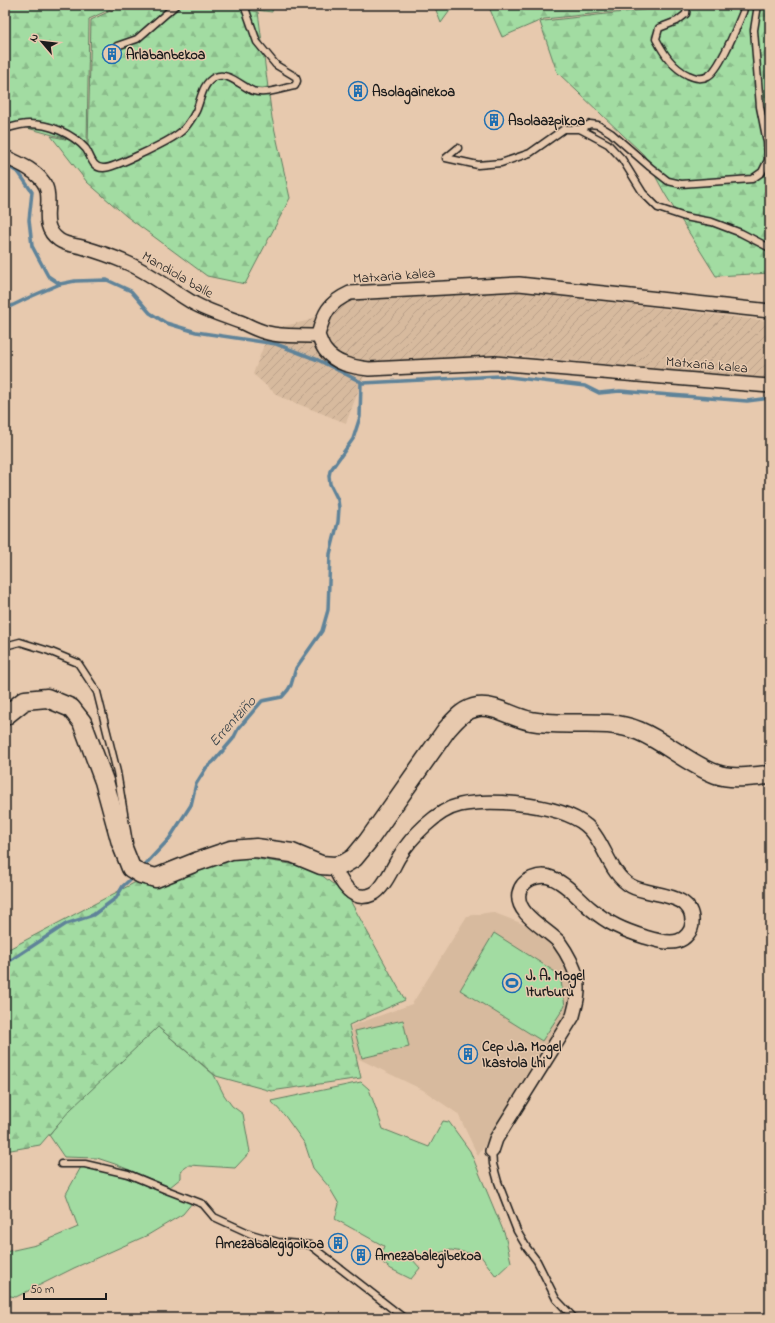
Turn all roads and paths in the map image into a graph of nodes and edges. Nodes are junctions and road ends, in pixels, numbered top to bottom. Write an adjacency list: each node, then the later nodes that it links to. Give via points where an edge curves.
1 (176, 5): 6 (lane, via 137,39)
2 (244, 5): 7 (lane, via 256,42 276,65 296,77 295,86 260,93 226,76 216,77 208,82 187,126 173,137 113,167 102,169 95,165 86,149 59,131 43,125 27,124)
3 (687, 5): 4 (lane, via 686,14 659,28 656,39 674,66 697,79 709,76 718,66)
4 (745, 5)
5 (758, 5): 8 (lane, via 754,30 760,107 768,160 762,172 752,179 681,184 668,181 598,125 590,124)
6 (117, 46)
7 (5, 129)
8 (580, 129): 9 (lane, via 564,129 530,153 501,163 478,165 446,158); 11 (lane, via 608,144 622,159 643,193 658,208 712,222)
9 (458, 148)
10 (5, 157): 13 (street, Mandiola balle, via 34,172 46,186 47,219 50,230 58,240 125,262 148,273 195,304 259,331 269,334)
11 (770, 248)
12 (770, 311): 13 (street, Matxaria kalea, via 512,284 350,293 332,305 323,317)
13 (318, 335): 14 (street, Matxaria kalea, via 325,350 337,361 369,369 495,363)
14 (770, 386)
15 (5, 646): 18 (lane, via 20,642 78,663 97,692 117,772 129,840)
16 (5, 716): 18 (street, via 25,700 47,698 71,708 82,722 104,781)
17 (770, 775): 19 (street, via 729,777 716,774 639,731 617,724 537,722 491,707 478,707 466,711 447,729 354,858)
18 (126, 853): 19 (street, via 131,868 156,878 231,850 256,848 292,853 321,865)
19 (334, 866): 20 (street, via 345,888 354,894 372,895 380,889 400,854 435,817 453,807 473,802 519,804 550,809 571,816 589,828 619,876 630,885 675,898 689,908 692,926 687,935 679,941 654,940 624,931 610,923 551,878 532,878 523,885 519,893 519,904 528,917 559,943 571,961 578,980 578,995 573,1016 496,1139)
20 (492, 1151): 23 (lane, via 498,1182 517,1231 537,1261 556,1299)
21 (61, 1164): 22 (lane, via 85,1164 128,1174 203,1204 214,1218 251,1234 278,1242 310,1245)
22 (404, 1318)
23 (574, 1318)

